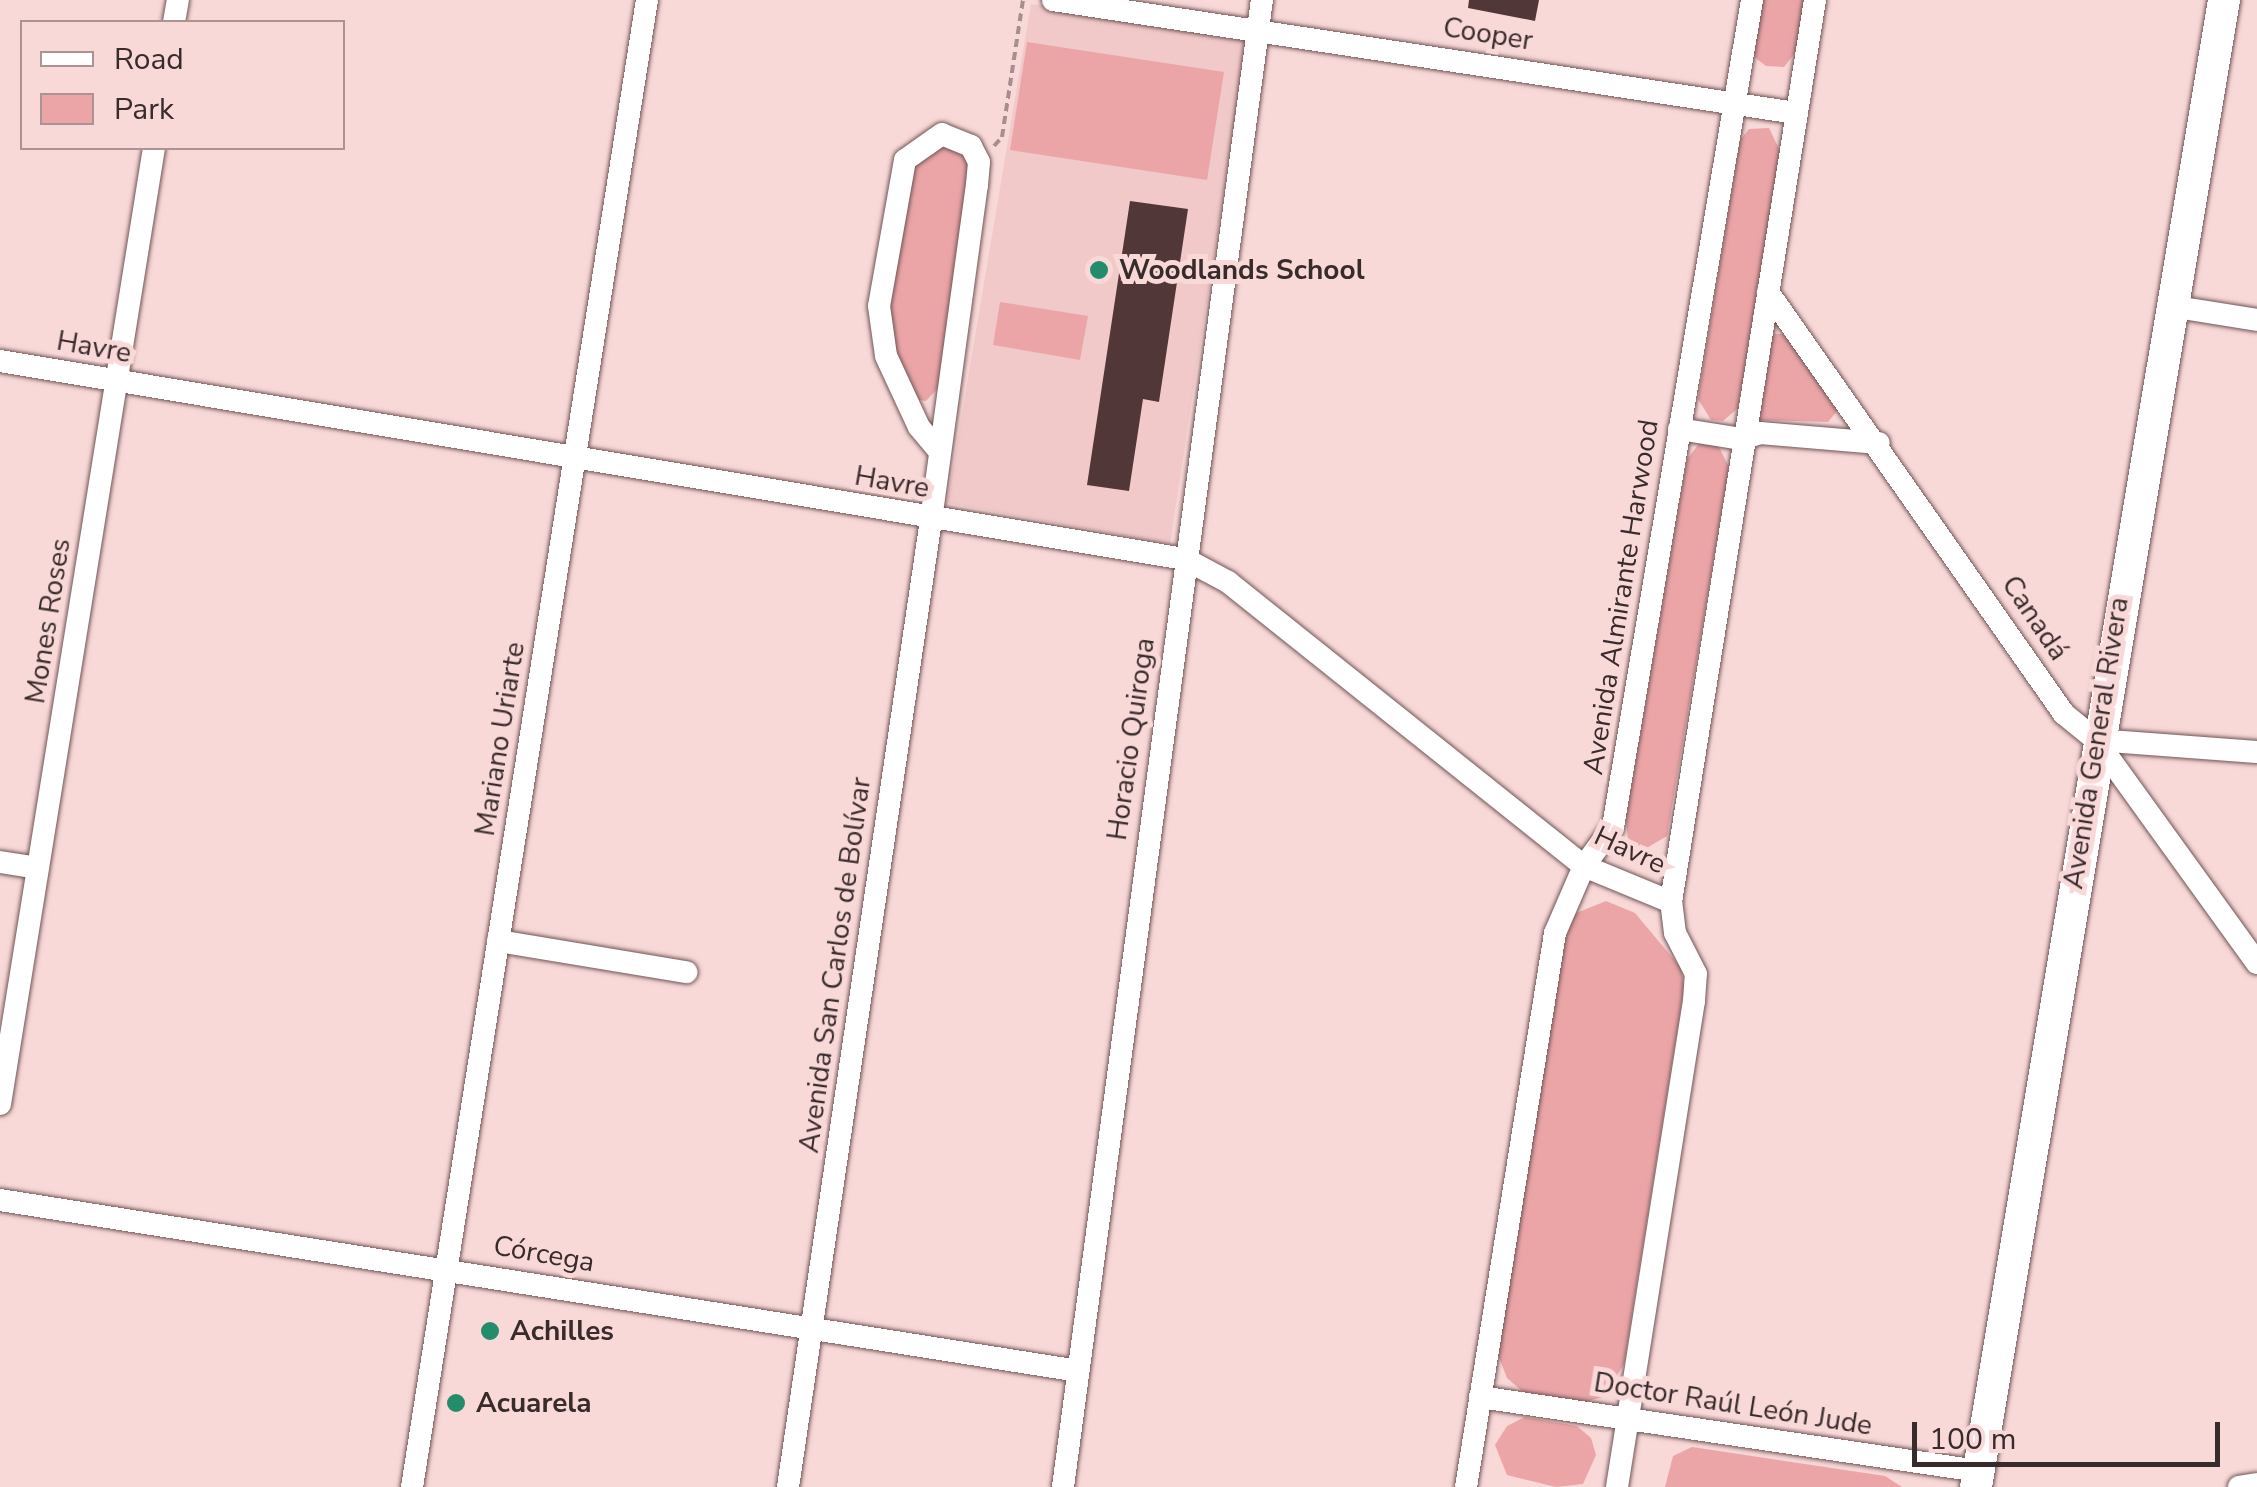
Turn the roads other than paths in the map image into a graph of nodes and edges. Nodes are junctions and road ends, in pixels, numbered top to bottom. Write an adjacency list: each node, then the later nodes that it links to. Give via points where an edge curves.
1 (647, 0): 20 (street, Mariano Uriarte)
2 (1053, 0): 7 (street, Cooper)
3 (1262, 0): 7 (street, Horacio Quiroga)
4 (1752, 0): 8 (street, Avenida Almirante Harwood)
5 (1814, 0): 9 (street)
6 (2224, 0): 12 (main road, Avenida General Rivera)
7 (1258, 29): 8 (street, Cooper); 22 (street, Horacio Quiroga)
8 (1734, 102): 9 (street, Cooper); 16 (street, Avenida Almirante Harwood)
9 (1796, 112): 11 (street)
10 (154, 150): 15 (street, Mones Roses)
11 (1768, 292): 17 (street); 18 (street, Canadá)
12 (2170, 306): 13 (street); 23 (main road, Avenida General Rivera)
13 (2257, 320)
14 (0, 362): 15 (street, Havre)
15 (116, 382): 20 (street, Havre); 27 (street, Mones Roses)
16 (1678, 429): 17 (street); 26 (street, Avenida Almirante Harwood, via 1613,826)
17 (1742, 439): 18 (street, via 1760,433); 28 (street)
18 (1879, 443): 23 (street, Canadá, via 2064,714)
19 (939, 450): 19 (street, Avenida San Carlos de Bolívar, via 978,162 970,146 942,134 905,160 879,306 886,356 919,427); 21 (street, Avenida San Carlos de Bolívar)
20 (576, 456): 21 (street, Havre); 29 (street, Mariano Uriarte)
21 (931, 520): 22 (street, Havre); 35 (street, Avenida San Carlos de Bolívar)
22 (1185, 559): 26 (street, Havre, via 1228,582); 36 (street, Horacio Quiroga)
23 (2096, 740): 24 (street); 30 (street, Canadá); 39 (main road, Avenida General Rivera)
24 (2257, 752)
25 (0, 862): 27 (street)
26 (1584, 866): 28 (street, Havre); 37 (street, Avenida Almirante Harwood, via 1555,933)
27 (38, 868): 32 (street, Mones Roses)
28 (1671, 902): 38 (street, via 1675,933 1696,974 1694,1001)
29 (498, 941): 31 (street); 34 (street, Mariano Uriarte)
30 (2257, 963)
31 (686, 972)
32 (0, 1104)
33 (0, 1200): 34 (street, Córcega)
34 (446, 1268): 35 (street, Córcega); 41 (street, Mariano Uriarte)
35 (811, 1330): 36 (street, Córcega); 42 (street, Avenida San Carlos de Bolívar)
36 (1078, 1372): 43 (street, Horacio Quiroga)
37 (1480, 1397): 38 (street, Doctor Raúl León Jude); 44 (street, Avenida Almirante Harwood)
38 (1627, 1418): 39 (street, Doctor Raúl León Jude); 45 (street)
39 (1977, 1479)
40 (2257, 1484): 46 (street)
41 (412, 1487)
42 (788, 1487)
43 (1063, 1487)
44 (1466, 1487)
45 (1618, 1487)
46 (2239, 1487)

